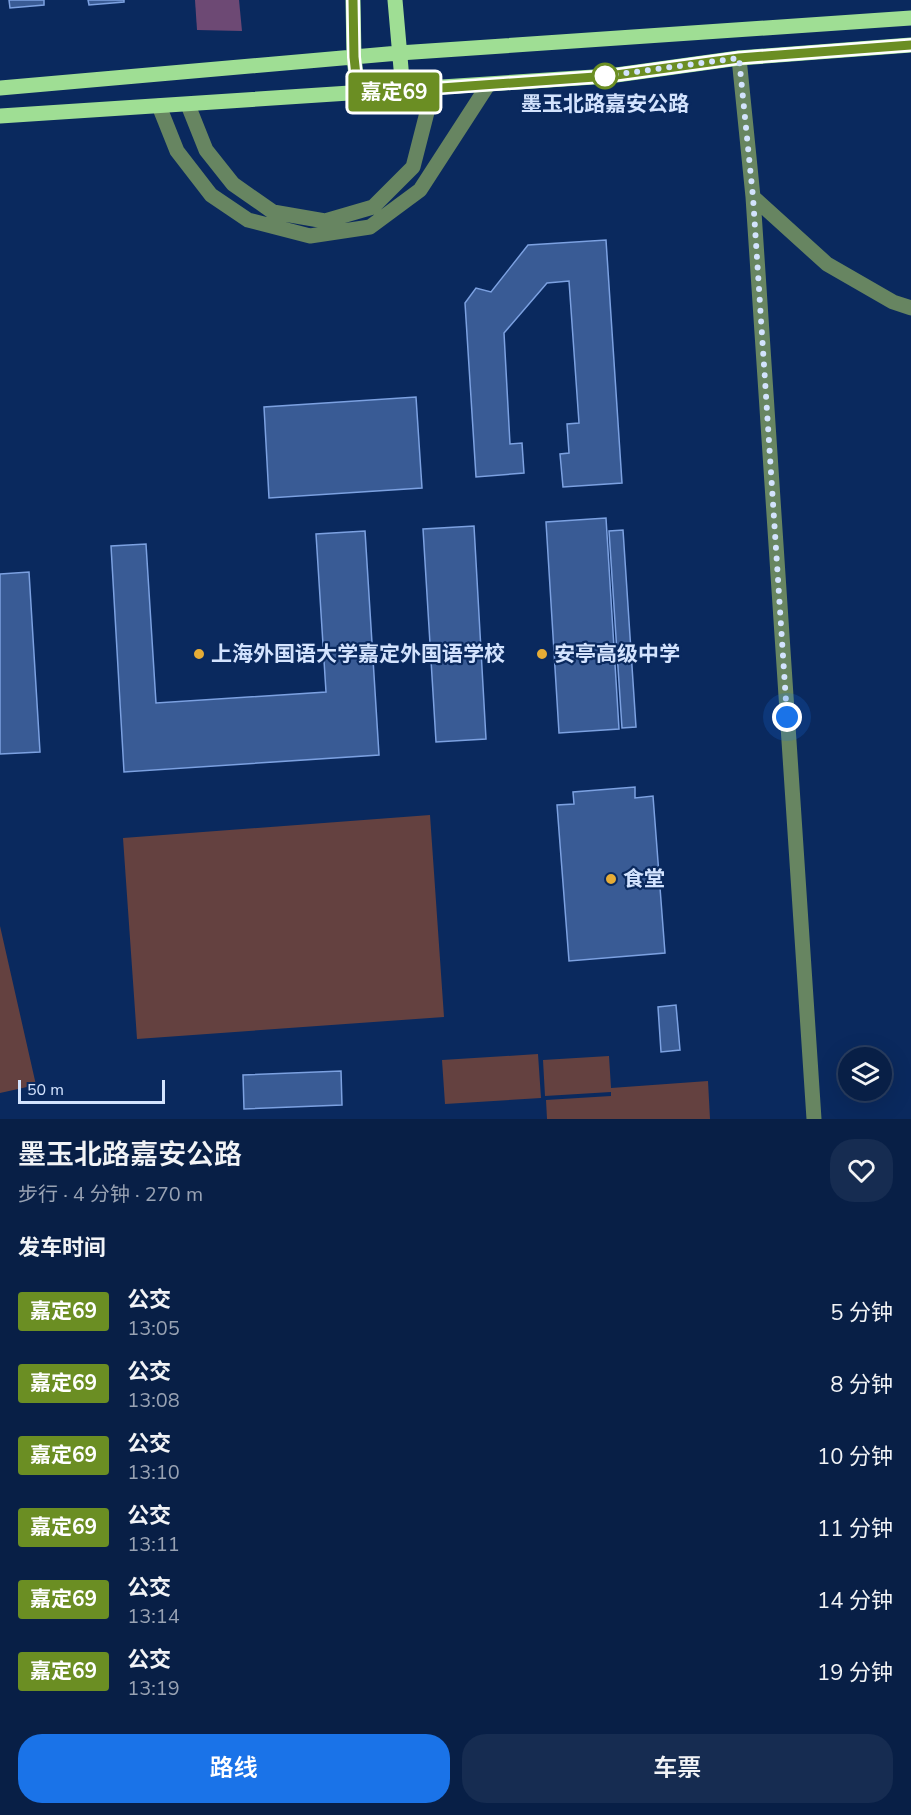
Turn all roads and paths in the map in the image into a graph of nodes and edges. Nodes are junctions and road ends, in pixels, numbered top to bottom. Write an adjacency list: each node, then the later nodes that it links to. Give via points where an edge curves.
1 (353, 0): 6 (main road)
2 (394, 0): 5 (main road)
3 (911, 18): 5 (main road)
4 (911, 45): 7 (main road)
5 (399, 53): 6 (main road); 11 (main road)
6 (354, 57): 9 (main road); 12 (main road)
7 (739, 58): 8 (main road, via 609,76); 16 (street)
8 (488, 85): 10 (main road); 14 (street, via 420,190 370,227 310,236 248,220 211,195 177,151)
9 (0, 87)
10 (433, 89): 11 (main road); 13 (street, via 413,167 374,207 325,221 273,212 232,184 206,150)
11 (403, 91): 12 (main road)
12 (358, 94): 13 (main road)
13 (188, 105): 14 (main road)
14 (159, 106): 15 (main road)
15 (0, 116)
16 (753, 197): 17 (street, via 827,264 893,302); 18 (street)
17 (911, 308)
18 (814, 1119)

